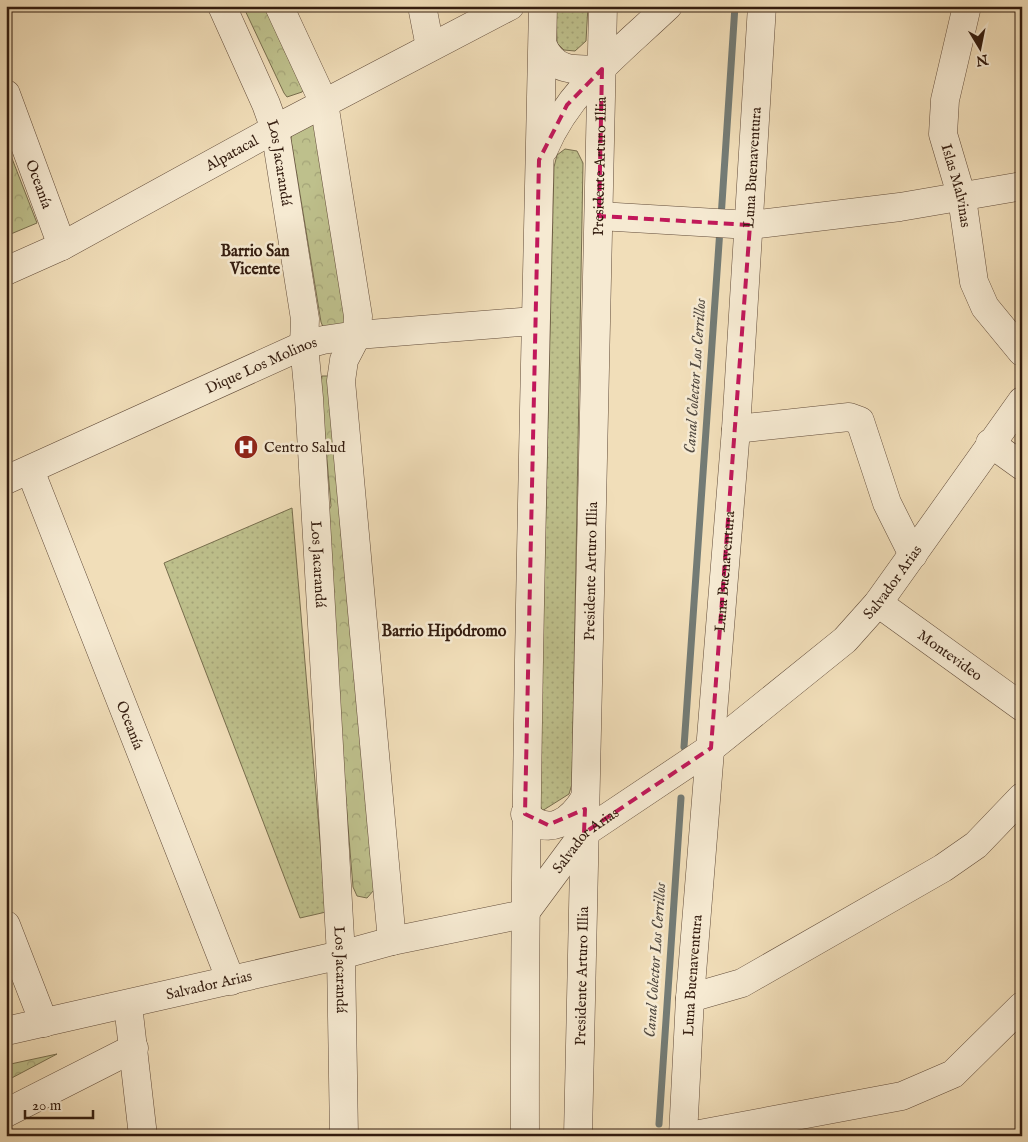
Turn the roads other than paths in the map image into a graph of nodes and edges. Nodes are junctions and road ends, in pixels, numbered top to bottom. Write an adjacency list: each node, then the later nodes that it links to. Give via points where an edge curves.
1 (222, 6): 15 (street, Los Jacarandá)
2 (279, 6): 14 (street)
3 (422, 6): 11 (street)
4 (510, 6): 11 (street, Alpatacal)
5 (543, 6): 10 (street)
6 (603, 6): 12 (street, Presidente Arturo Illia)
7 (668, 6): 12 (street)
8 (762, 6): 20 (street, Luna Buenaventura)
9 (967, 6): 18 (street, Islas Malvinas, via 945,100 943,134)
10 (542, 46): 12 (street, via 555,64 572,69); 16 (street)
11 (430, 47): 14 (street, Alpatacal)
12 (602, 70): 16 (street, via 567,106 552,129); 19 (street, Presidente Arturo Illia)
13 (6, 94): 21 (street, Oceanía)
14 (324, 103): 15 (street, Alpatacal); 24 (street, via 358,316)
15 (275, 129): 21 (street, Alpatacal); 25 (street, Los Jacarandá, via 305,319)
16 (539, 160): 23 (street)
17 (1022, 186): 18 (street)
18 (962, 198): 20 (street); 26 (street, Islas Malvinas, via 974,282 986,307)
19 (599, 216): 20 (street); 37 (street, Presidente Arturo Illia)
20 (744, 225): 28 (street, Luna Buenaventura)
21 (62, 246): 22 (street, Alpatacal)
22 (6, 271)
23 (534, 321): 24 (street, Dique Los Molinos); 38 (street)
24 (357, 335): 25 (street, Dique Los Molinos); 42 (street, via 344,360 341,381)
25 (304, 345): 31 (street, Dique Los Molinos); 43 (street, Los Jacarandá)
26 (1022, 352)
27 (1022, 402): 29 (street, Salvador Arias)
28 (736, 429): 32 (street, via 849,417 860,421 887,503); 35 (street, Luna Buenaventura)
29 (990, 444): 30 (street); 32 (street, Salvador Arias)
30 (1022, 466)
31 (18, 475): 44 (street, Oceanía)
32 (913, 555): 33 (street, Salvador Arias)
33 (878, 603): 34 (street, Montevideo); 35 (street, Salvador Arias, via 845,640)
34 (1022, 706)
35 (710, 748): 39 (street, Salvador Arias); 45 (street, Luna Buenaventura)
36 (1022, 797): 45 (street, via 976,845 943,868 742,984)
37 (585, 798): 38 (street, via 570,818 555,824 540,824); 39 (street, Presidente Arturo Illia)
38 (526, 814): 40 (street)
39 (584, 832): 40 (street, Salvador Arias); 55 (street, Presidente Arturo Illia)
40 (524, 914): 42 (street, Salvador Arias); 54 (street)
41 (6, 925): 48 (street)
42 (392, 941): 43 (street, Salvador Arias)
43 (340, 956): 44 (street, Salvador Arias); 53 (street, Los Jacarandá)
44 (230, 981): 46 (street, Salvador Arias)
45 (690, 998): 56 (street, Luna Buenaventura)
46 (128, 1005): 48 (street, Salvador Arias); 50 (street)
47 (1022, 1006): 57 (street, via 953,1074 902,1096)
48 (44, 1022): 49 (street, Salvador Arias)
49 (6, 1031)
50 (134, 1048): 51 (street); 52 (street)
51 (6, 1113)
52 (143, 1136)
53 (344, 1136)
54 (525, 1136)
55 (578, 1136)
56 (683, 1136)
57 (689, 1136)

